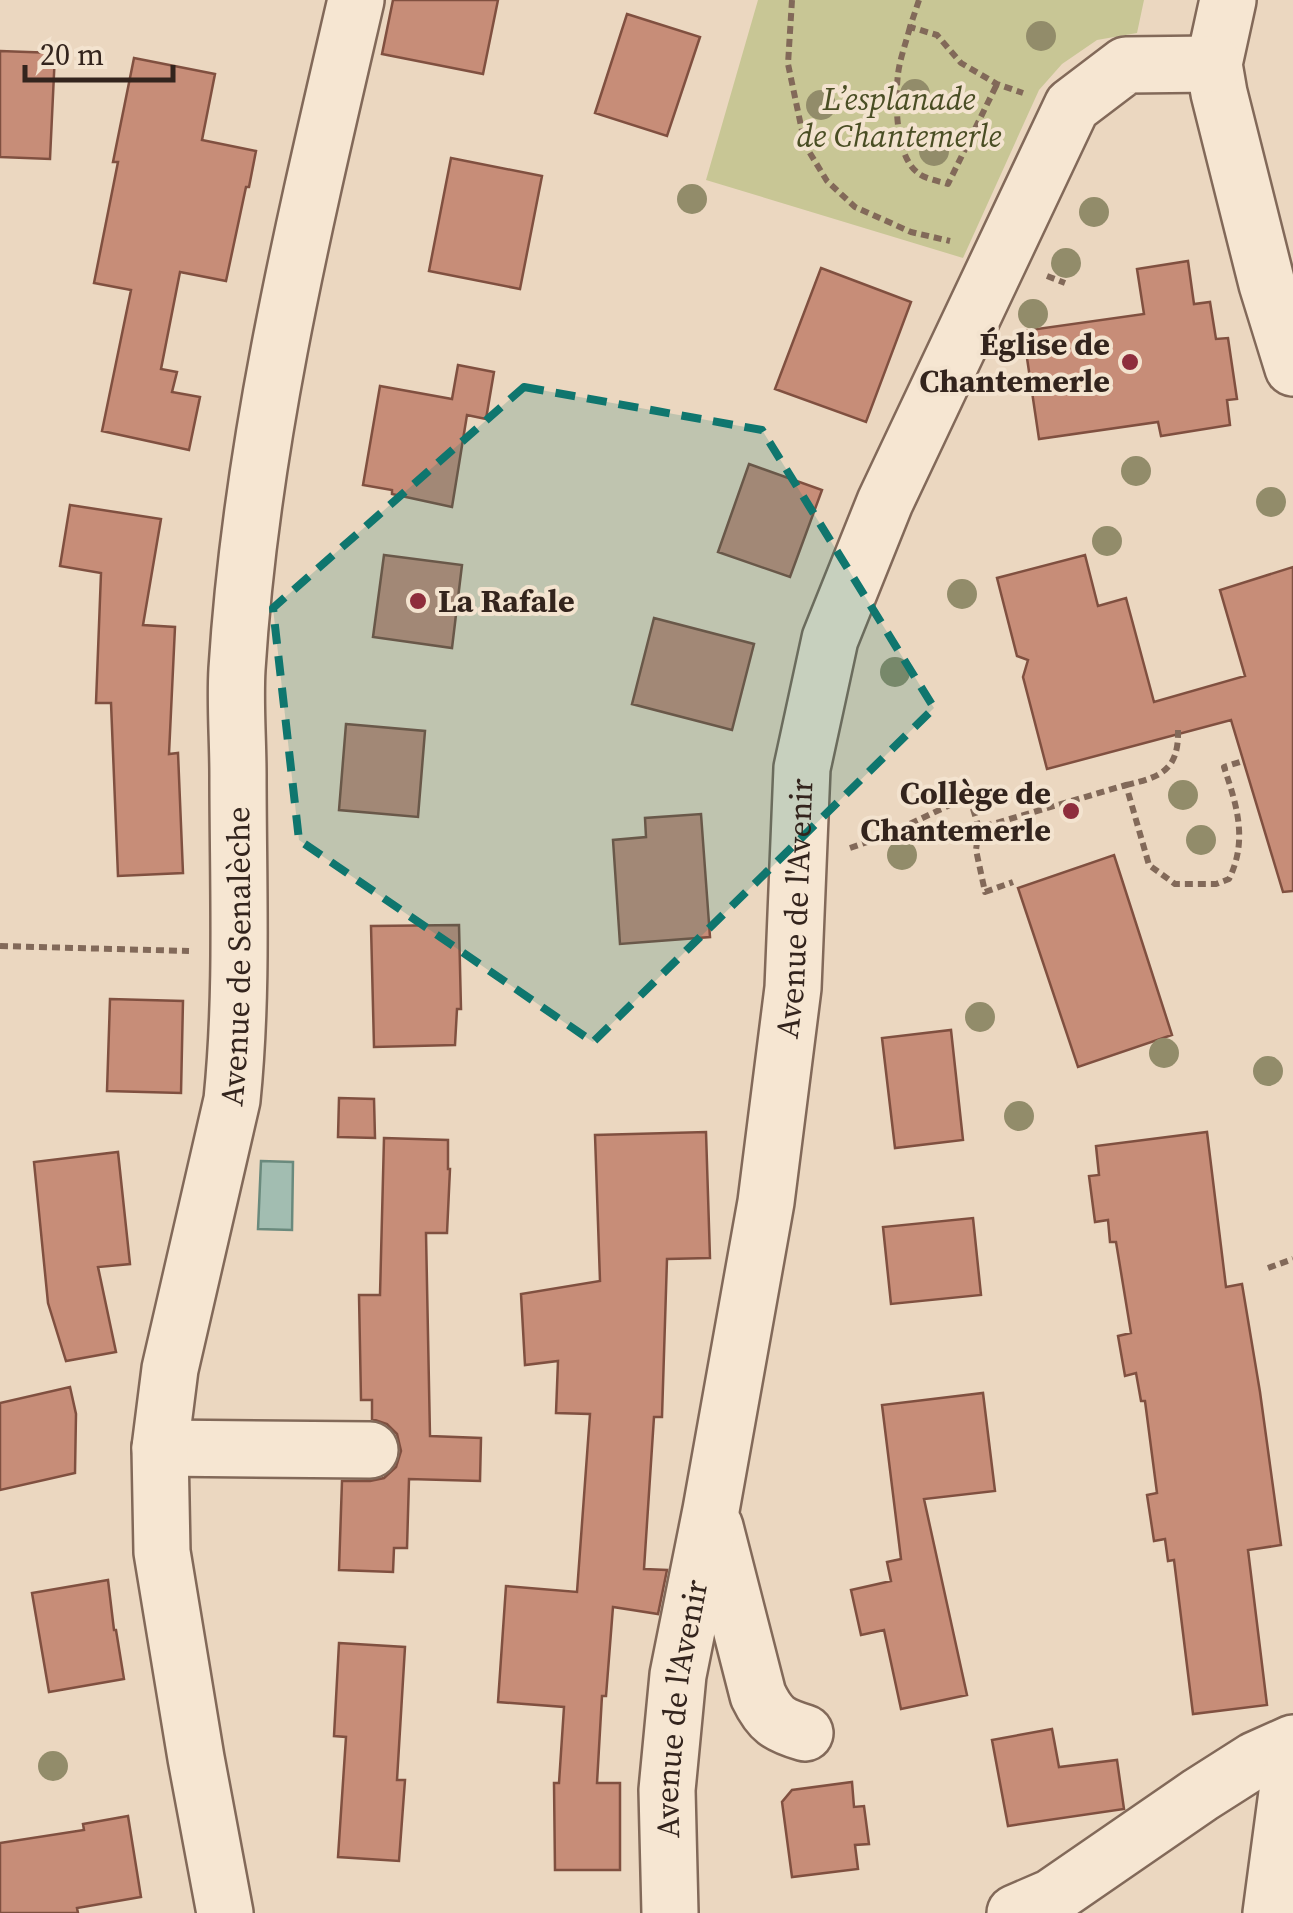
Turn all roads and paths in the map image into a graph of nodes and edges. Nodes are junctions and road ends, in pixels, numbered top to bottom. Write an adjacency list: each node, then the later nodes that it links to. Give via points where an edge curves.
1 (356, 0): 21 (street, Avenue de Senalèche, via 270,400 246,565 237,674 239,956 232,1100 170,1369)
2 (792, 0): 9 (path, via 788,64 805,145 827,180 854,207)
3 (919, 0): 5 (path)
4 (1228, 0): 6 (street)
5 (910, 27): 7 (path, via 937,35 962,63); 7 (path, via 897,98 900,141 918,173 948,184)
6 (1214, 64): 10 (street, via 1232,155); 23 (street, Avenue de l'Avenir, via 1126,66 1072,106 886,502 830,639 802,768 793,988 766,1202)
7 (997, 84): 8 (path)
8 (1036, 98)
9 (958, 243)
10 (1293, 368)
11 (1178, 730): 13 (path, via 1179,750 1168,769)
12 (1244, 761): 13 (path, via 1224,767 1241,845 1230,879 1216,884 1175,884 1149,865)
13 (1126, 785): 14 (path)
14 (979, 828): 15 (path, via 969,796); 16 (path, via 976,850 985,892)
15 (844, 850)
16 (1013, 882)
17 (0, 946): 18 (path)
18 (195, 952)
19 (1293, 1259): 20 (path)
20 (1268, 1268)
21 (160, 1448): 22 (street); 27 (street, Avenue de Senalèche, via 162,1552)
22 (370, 1450)
23 (711, 1510): 24 (street, via 758,1695 767,1714); 28 (street, Avenue de l'Avenir, via 678,1676 667,1790)
24 (804, 1733)
25 (1293, 1743): 29 (street, via 1200,1795 1052,1897)
26 (1293, 1766): 30 (street)
27 (225, 1913)
28 (670, 1913)
29 (1015, 1913)
30 (1272, 1913)

